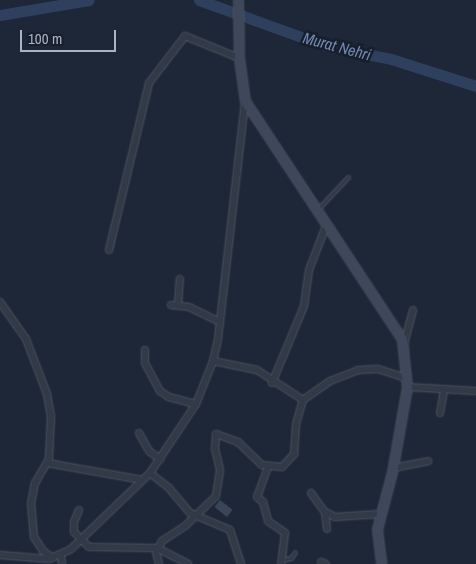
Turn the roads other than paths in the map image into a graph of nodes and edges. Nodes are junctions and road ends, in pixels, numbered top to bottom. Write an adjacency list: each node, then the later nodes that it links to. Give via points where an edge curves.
1 (238, 0): 2 (street)
2 (239, 58): 3 (street); 7 (street, via 185,36 149,83)
3 (245, 101): 5 (street); 11 (street)
4 (348, 177): 5 (lane)
5 (316, 210): 6 (street)
6 (326, 226): 12 (street, via 397,330); 15 (street, via 309,270 304,306)
7 (109, 250)
8 (180, 279): 11 (street, via 174,305 198,310)
9 (0, 302): 25 (street, via 26,339 42,375 51,416)
10 (413, 310): 12 (street)
11 (220, 322): 14 (street)
12 (404, 348): 16 (street)
13 (146, 350): 20 (street, via 145,363 160,391 169,397)
14 (213, 362): 15 (street, via 256,370); 20 (street)
15 (272, 382): 19 (street)
16 (407, 382): 17 (street); 19 (street, via 378,369 358,370 330,381); 27 (street)
17 (444, 391): 18 (street); 21 (street)
18 (476, 391)
19 (304, 400): 26 (street, via 296,424 293,458 282,467)
20 (196, 404): 23 (street)
21 (440, 413)
22 (139, 433): 23 (street, via 150,451)
23 (160, 459): 28 (street)
24 (428, 461): 27 (street)
25 (47, 463): 29 (street); 41 (street, via 33,490 32,524 38,545)
26 (268, 467): 34 (street, via 250,456 238,442 216,434 218,490 208,506); 42 (street, via 257,497 263,502 268,522 286,532)
27 (392, 468): 33 (street)
28 (150, 473): 29 (street); 34 (street, via 164,483)
29 (142, 480): 36 (street)
30 (311, 493): 32 (street)
31 (80, 510): 36 (street, via 73,527)
32 (325, 512): 33 (street, via 341,518); 35 (street)
33 (380, 514): 47 (street, via 377,538)
34 (194, 516): 37 (street); 46 (street, via 230,530)
35 (327, 529)
36 (80, 540): 37 (street, via 89,547 100,549); 40 (street)
37 (157, 548): 44 (street); 45 (street)
38 (294, 552): 42 (lane, via 291,558)
39 (2, 555): 41 (street)
40 (61, 556): 41 (street); 43 (street)
41 (53, 558)
42 (281, 562)
43 (62, 564)
44 (159, 564)
45 (188, 564)
46 (240, 564)
47 (381, 564)

